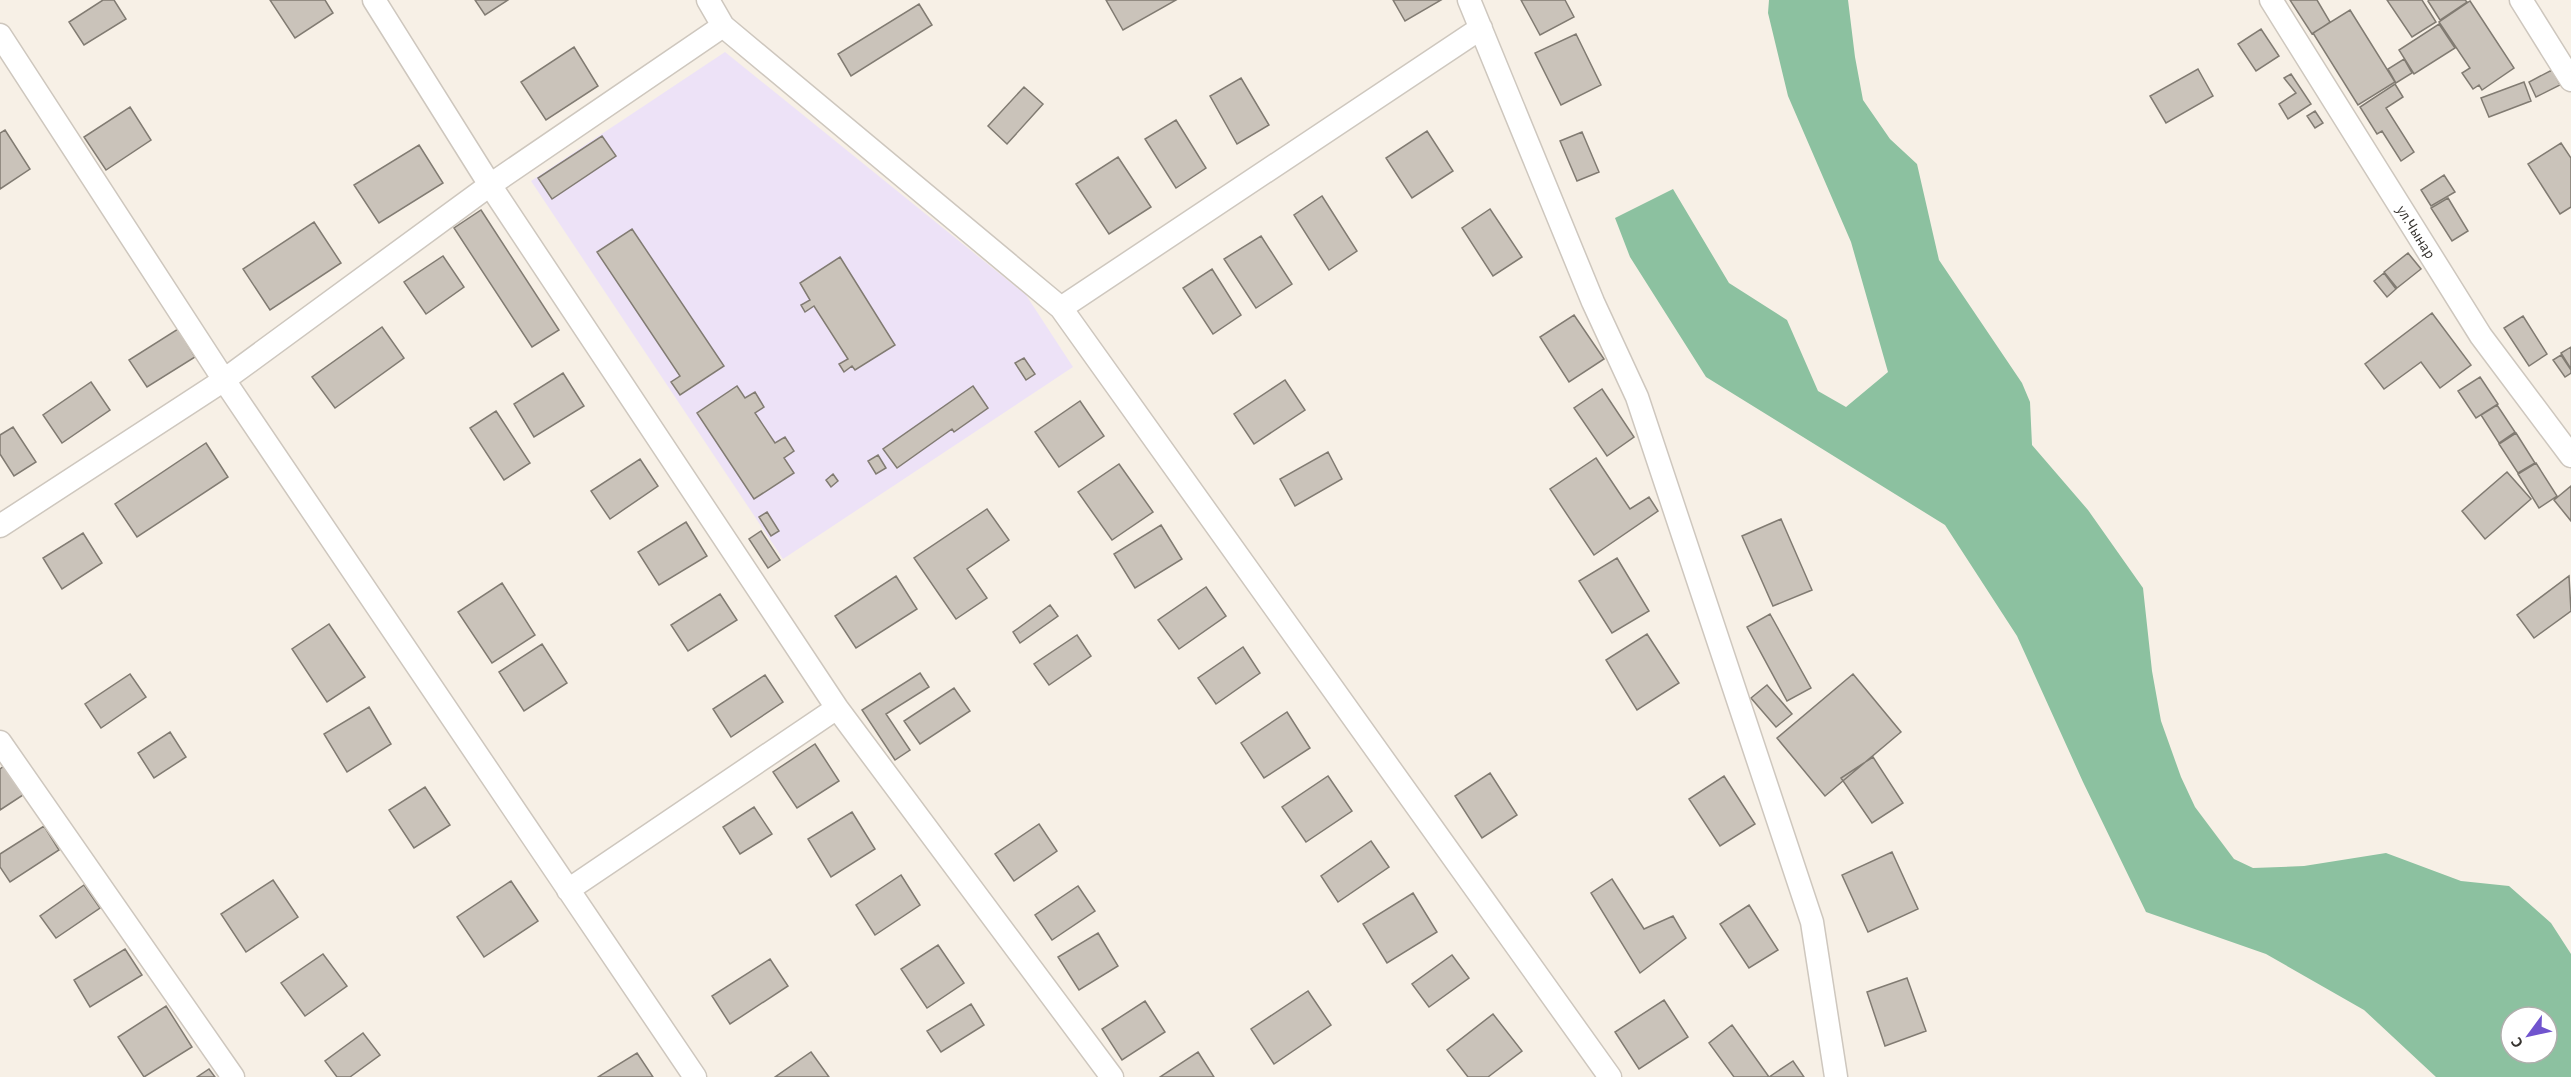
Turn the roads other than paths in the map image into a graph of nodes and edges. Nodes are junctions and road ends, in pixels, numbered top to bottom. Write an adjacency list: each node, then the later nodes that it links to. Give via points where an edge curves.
1 (374, 0): 10 (street)
2 (708, 0): 6 (street)
3 (1469, 0): 7 (street)
4 (2271, 0): 13 (street, ул.Чынар, via 2481,336)
5 (2521, 0): 9 (street)
6 (723, 26): 10 (street); 11 (street)
7 (1481, 28): 11 (street); 22 (street, via 1593,302 1637,397 1812,922)
8 (0, 35): 12 (street)
9 (2571, 80)
10 (490, 185): 12 (street); 15 (street)
11 (1061, 308): 21 (street)
12 (224, 380): 14 (street); 17 (street)
13 (2571, 456)
14 (0, 526)
15 (837, 708): 17 (street); 20 (street)
16 (0, 742): 18 (street)
17 (568, 890): 19 (street)
18 (232, 1077)
19 (695, 1077)
20 (1113, 1077)
21 (1610, 1077)
22 (1836, 1077)

